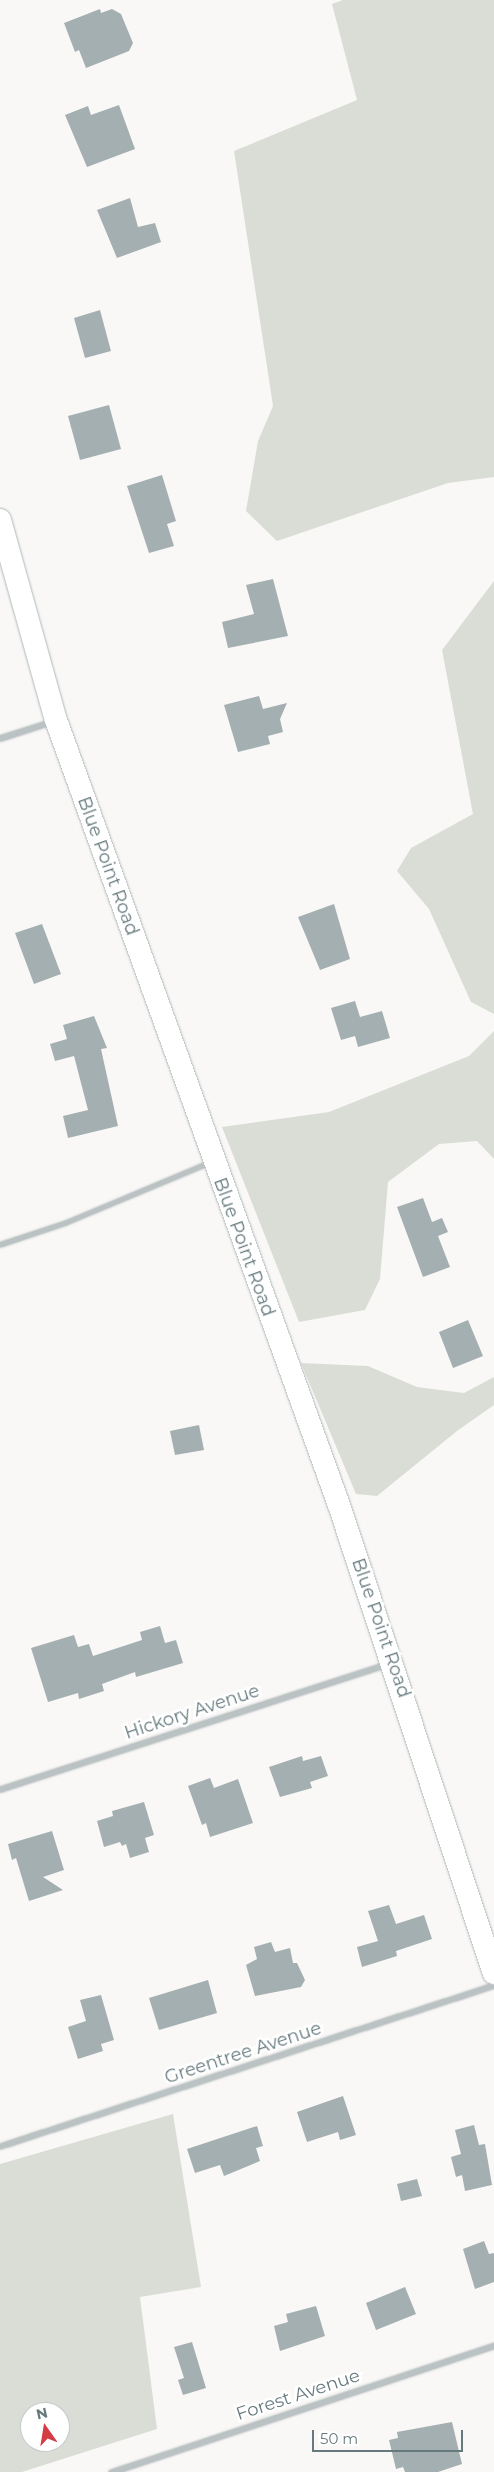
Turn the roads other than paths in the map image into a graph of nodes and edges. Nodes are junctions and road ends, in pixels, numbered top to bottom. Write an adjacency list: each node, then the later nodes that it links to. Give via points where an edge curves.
1 (0, 520): 2 (street, Blue Point Road)
2 (56, 720): 3 (street); 4 (street, Blue Point Road)
3 (0, 738)
4 (213, 1162): 5 (lane, via 66,1223); 6 (street, Blue Point Road)
5 (0, 1245)
6 (393, 1661): 7 (street, Hickory Avenue); 8 (street, Blue Point Road)
7 (0, 1789)
8 (494, 1972)
9 (494, 1985): 10 (street, Greentree Avenue)
10 (0, 2146)
11 (494, 2345): 12 (street, Forest Avenue)
12 (112, 2472)

